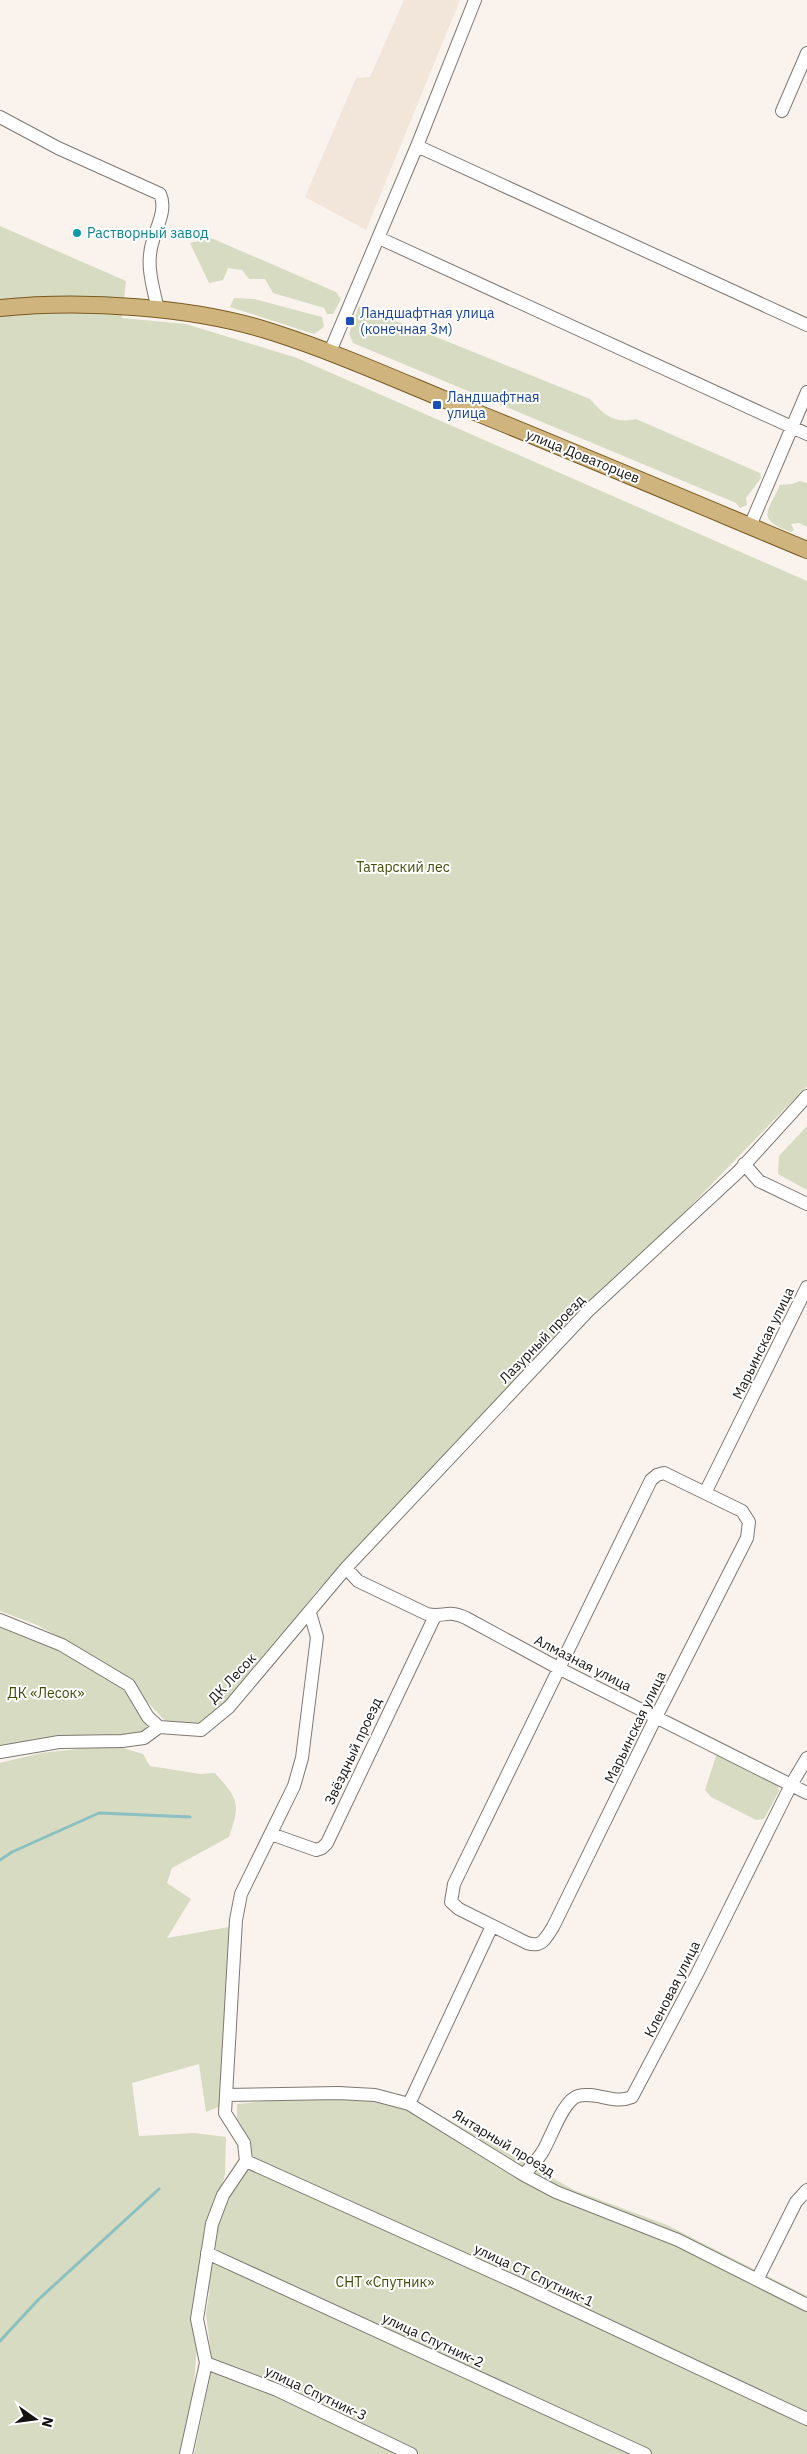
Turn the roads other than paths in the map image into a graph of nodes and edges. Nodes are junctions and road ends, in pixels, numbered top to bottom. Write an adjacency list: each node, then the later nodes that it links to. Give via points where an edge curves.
1 (475, 0): 5 (street)
2 (807, 52): 3 (street)
3 (782, 111)
4 (0, 117): 8 (street, via 58,148 160,194 163,206 148,258)
5 (417, 146): 6 (street); 9 (street)
6 (379, 238): 10 (street); 12 (street)
7 (0, 308): 8 (main road, улица Доваторцев, via 54,306)
8 (158, 310): 10 (main road, улица Доваторцев, via 213,317 271,332)
9 (807, 325)
10 (329, 354): 14 (main road, улица Доваторцев)
11 (807, 392): 12 (street)
12 (792, 427): 13 (street); 14 (street)
13 (807, 434)
14 (750, 526): 15 (main road, улица Доваторцев)
15 (807, 550)
16 (807, 1096): 17 (street, Лазурный проезд)
17 (744, 1164): 18 (street, via 758,1181); 21 (street, Лазурный проезд, via 589,1310)
18 (807, 1204)
19 (807, 1287): 20 (street, Марьинская улица)
20 (705, 1493): 25 (street, Марьинская улица, via 664,1473 651,1480); 26 (street, Марьинская улица, via 742,1511 749,1522 749,1530)
21 (346, 1568): 22 (street, Лазурный проезд); 23 (street, Алмазная улица, via 358,1582)
22 (310, 1613): 27 (street, ДК Лесок, via 229,1707 201,1730); 32 (street, via 317,1637 302,1758 294,1786)
23 (435, 1616): 25 (street, Алмазная улица, via 453,1612); 32 (street, Звёздный проезд, via 327,1842 316,1850)
24 (0, 1620): 27 (street, via 62,1644 129,1685 148,1717)
25 (560, 1669): 26 (street, Алмазная улица); 33 (street, Марьинская улица, via 451,1894 451,1902 459,1910)
26 (656, 1717): 30 (street, Алмазная улица); 33 (street, Марьинская улица, via 543,1942 535,1946 527,1944)
27 (159, 1727): 28 (street, via 144,1738 59,1742)
28 (0, 1752)
29 (807, 1758): 30 (street, Кленовая улица)
30 (790, 1784): 31 (street, Алмазная улица); 37 (street, Кленовая улица, via 697,1974 632,2097 623,2101 586,2095 572,2100 543,2152)
31 (807, 1793)
32 (271, 1834): 34 (street, via 241,1894 236,1920)
33 (492, 1926): 35 (street)
34 (226, 2095): 35 (street, Янтарный проезд, via 338,2093 375,2095); 36 (street, via 226,2113 244,2143)
35 (409, 2104): 37 (street, Янтарный проезд)
36 (246, 2161): 39 (street, via 222,2195); 43 (street, улица СТ Спутник-1)
37 (524, 2175): 40 (street, Янтарный проезд, via 556,2192 678,2240)
38 (807, 2190): 40 (street, via 796,2202)
39 (207, 2253): 42 (street, via 197,2320); 46 (street, улица Спутник-2)
40 (757, 2280): 41 (street, Янтарный проезд)
41 (807, 2305)
42 (206, 2363): 44 (street); 45 (street, улица Спутник-3, via 277,2390)
43 (807, 2419)
44 (186, 2454)
45 (411, 2454)
46 (646, 2454)

